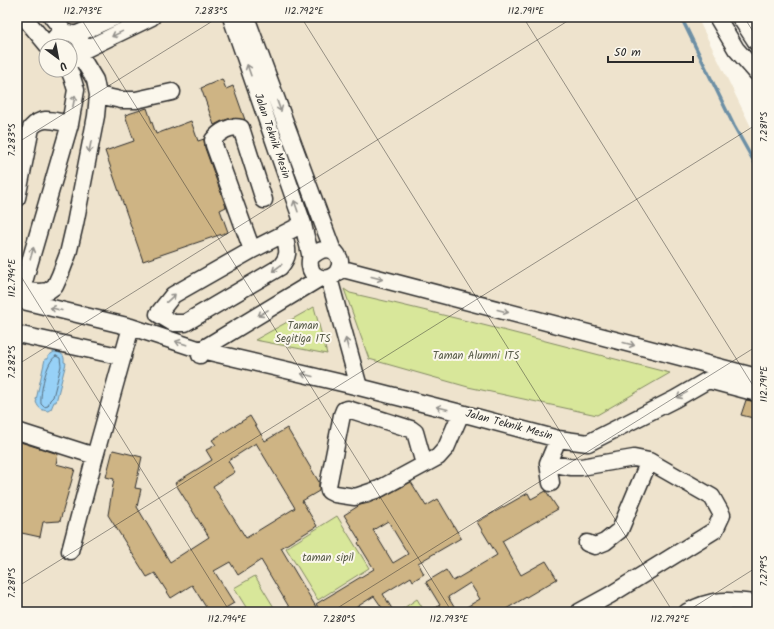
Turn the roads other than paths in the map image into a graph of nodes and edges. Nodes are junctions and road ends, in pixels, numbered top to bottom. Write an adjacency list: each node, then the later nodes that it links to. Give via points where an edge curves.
1 (24, 17): 10 (street)
2 (52, 17): 9 (street)
3 (115, 17): 9 (street)
4 (152, 17): 16 (street, one-way to 16)
5 (231, 17): 25 (street, Jalan Teknik Mesin, one-way to 5)
6 (246, 17): 28 (street, Jalan Teknik Mesin, one-way to 28)
7 (717, 17): 18 (street, via 736,49)
8 (740, 17): 14 (street)
9 (70, 34): 11 (street); 12 (street)
10 (41, 38)
11 (56, 38)
12 (77, 38)
13 (78, 38): 15 (street, via 82,45)
14 (757, 43)
15 (78, 54)
16 (78, 55)
17 (78, 57): 21 (street, via 95,80)
18 (757, 73)
19 (72, 78): 22 (street, one-way to 19, via 76,90)
20 (172, 92): 21 (street, via 136,100 121,100)
21 (98, 94): 31 (street, one-way to 31, via 75,224 60,275 55,286 48,291)
22 (70, 124): 23 (street, via 44,120 36,122 30,128); 31 (street, one-way to 22)
23 (17, 198)
24 (264, 200): 27 (street, via 241,128 226,129 217,134 213,140 214,145)
25 (303, 224): 26 (street); 29 (street, Jalan Teknik Mesin)
26 (284, 234): 27 (street); 32 (street, one-way to 32, via 287,259 280,267 185,322 173,323)
27 (252, 250): 32 (street, one-way to 27, via 173,295)
28 (334, 251): 29 (street, via 323,249); 30 (street, via 340,262)
29 (311, 257): 30 (street, via 309,265 315,275)
30 (329, 275): 35 (street, one-way to 35); 37 (street, one-way to 37); 41 (street, one-way to 30)
31 (19, 296): 33 (street, Jalan Teknik Mesin, one-way to 31)
32 (158, 314): 33 (street)
33 (138, 329): 35 (street, Jalan Teknik Mesin, one-way to 33); 36 (street)
34 (17, 334): 36 (street)
35 (200, 354): 41 (street, Jalan Teknik Mesin, one-way to 35)
36 (123, 357): 47 (street)
37 (705, 364): 38 (street); 40 (street)
38 (732, 371): 39 (street); 42 (street)
39 (757, 377)
40 (708, 380): 42 (street); 46 (street, Jalan Teknik Mesin, one-way to 46, via 588,443)
41 (359, 387): 44 (street, Jalan Teknik Mesin, one-way to 41)
42 (734, 387): 43 (street)
43 (757, 393)
44 (461, 412): 46 (street, Jalan Teknik Mesin); 50 (street, via 446,448 438,457)
45 (17, 431): 47 (street)
46 (558, 439): 49 (street)
47 (95, 456): 53 (street)
48 (649, 461): 49 (street, via 634,458 581,467); 52 (street, via 620,530 605,542 595,546); 55 (street, via 712,496 722,515 718,525 715,530)
49 (548, 463): 51 (street)
50 (424, 464): 50 (street, via 412,428 344,410 329,491 355,497 379,489)
51 (551, 483)
52 (588, 543)
53 (70, 551)
54 (757, 603): 56 (street, via 731,600 707,603)
55 (580, 612)
56 (687, 612)

